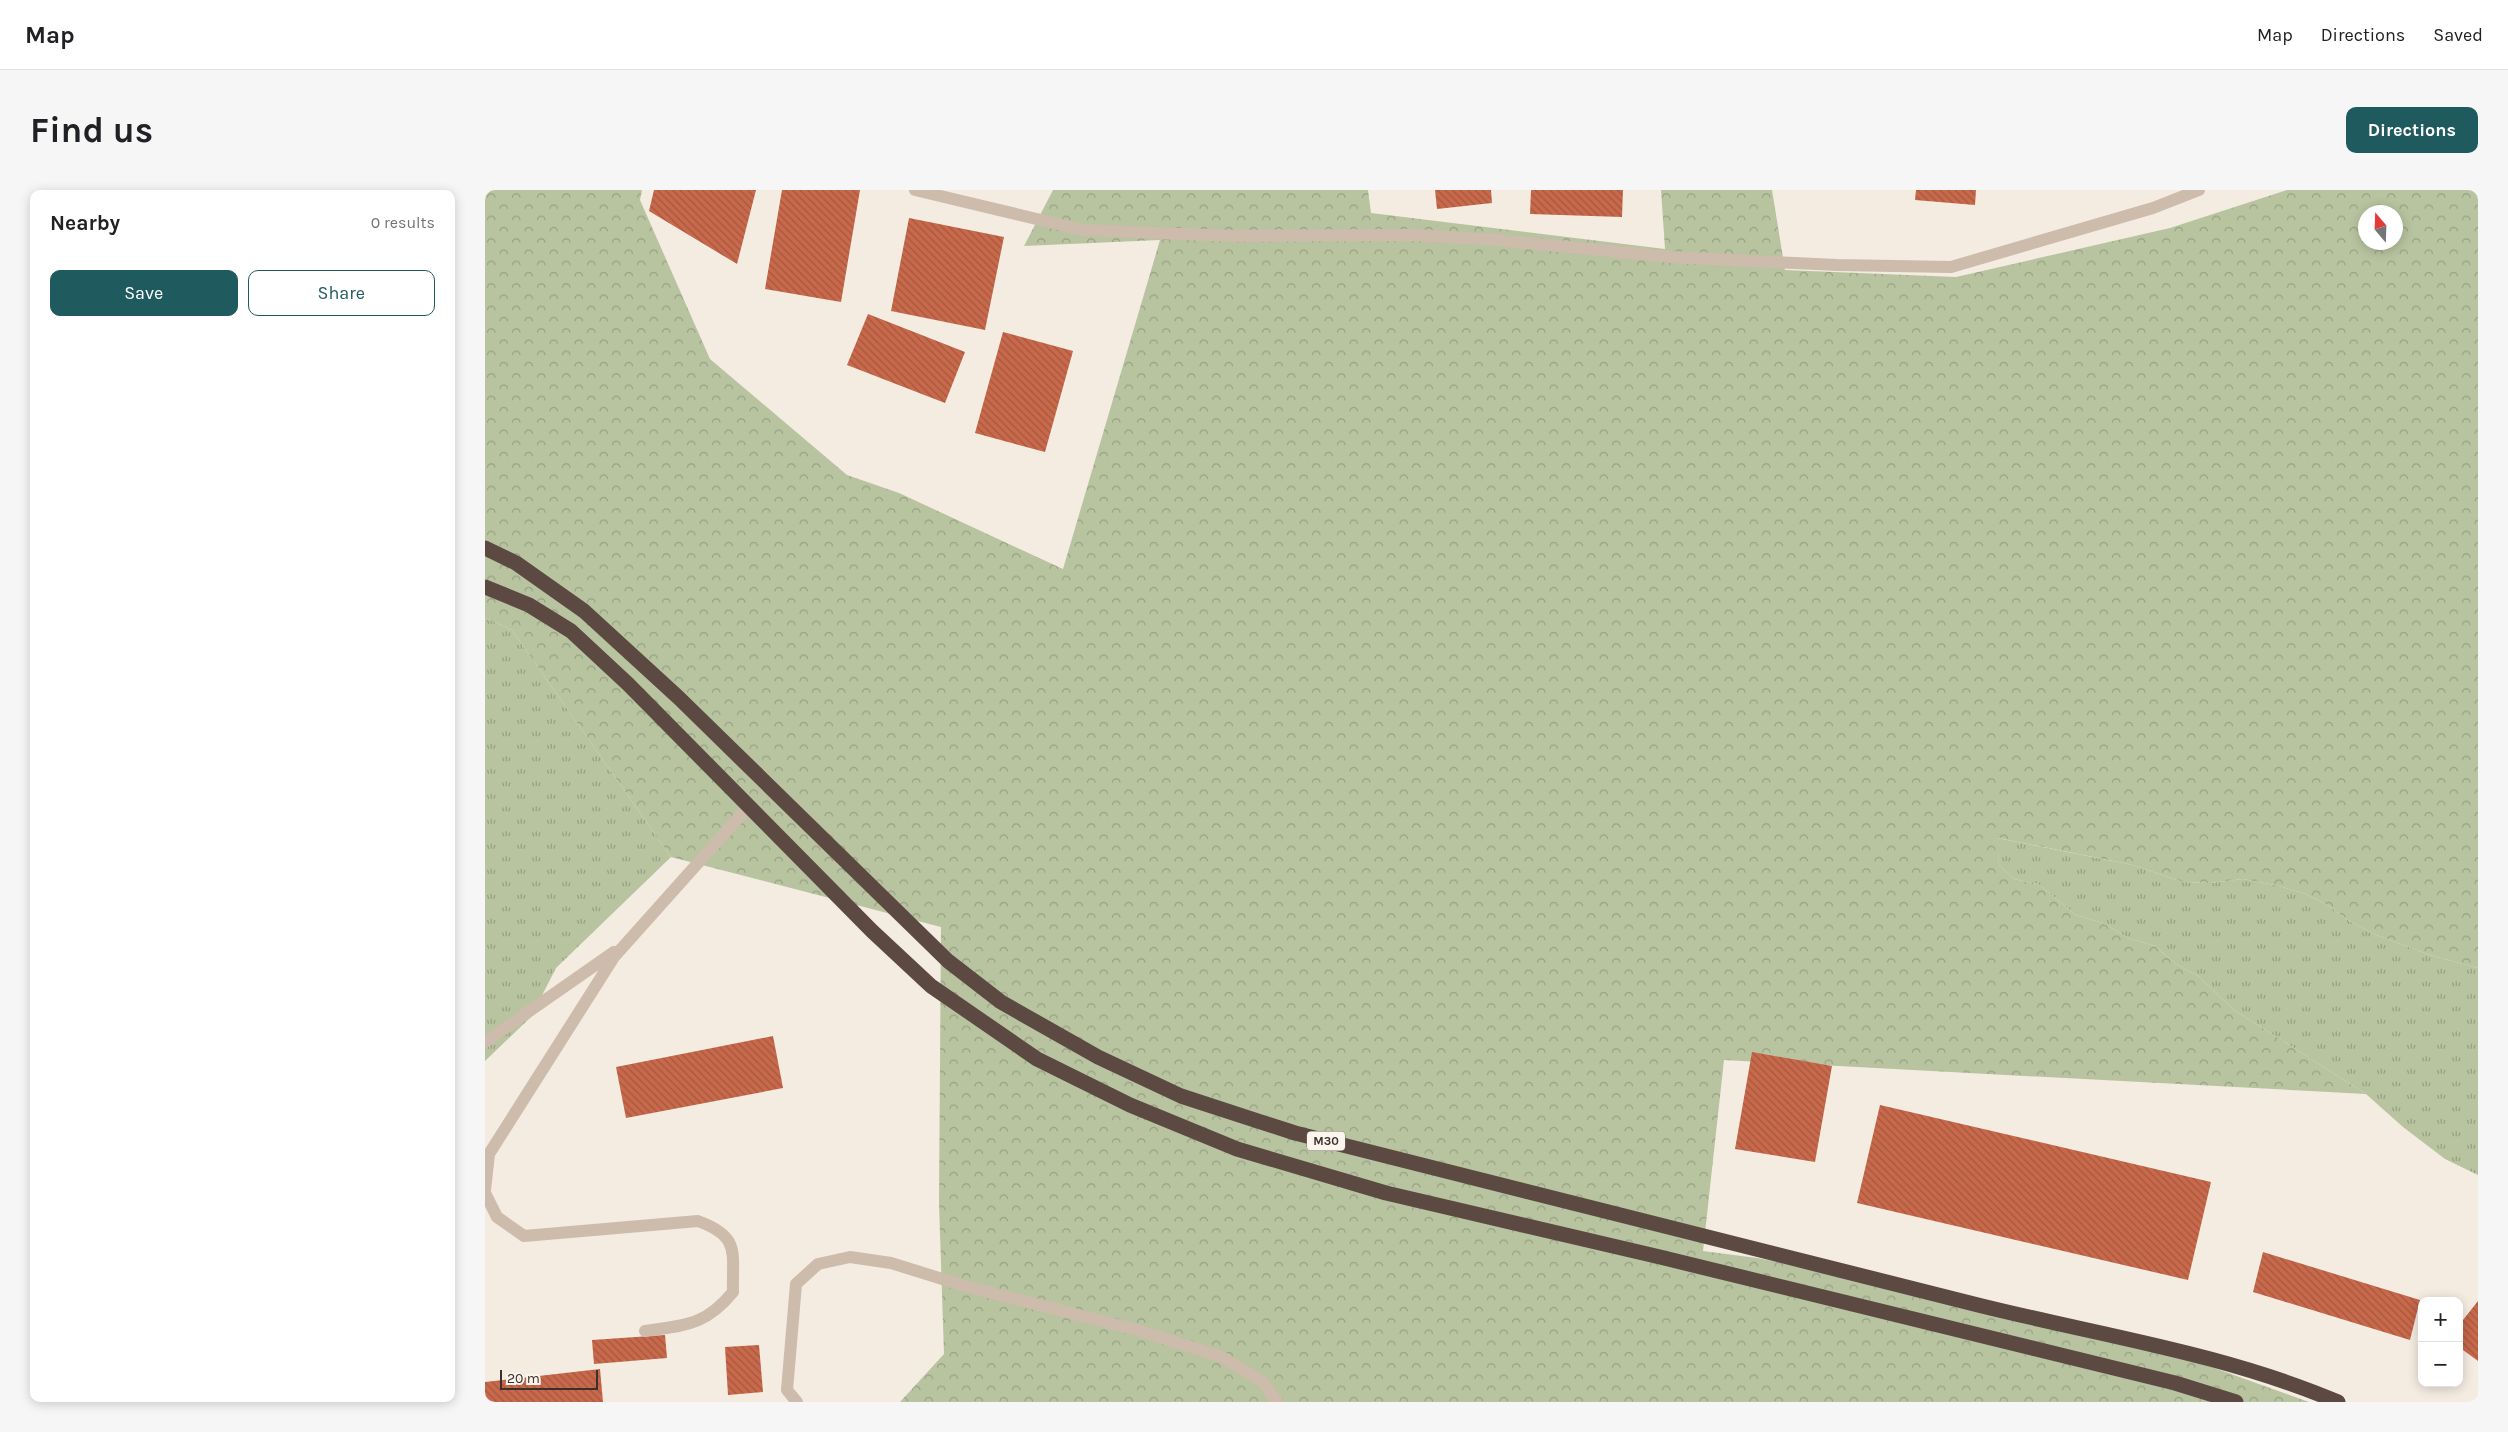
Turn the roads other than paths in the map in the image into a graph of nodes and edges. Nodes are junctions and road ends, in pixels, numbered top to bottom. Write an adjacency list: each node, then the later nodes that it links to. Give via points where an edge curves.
1 (915, 190): 2 (street, via 1083,230 1232,236 1414,235 1670,257 1951,267 2153,208)
2 (2199, 190)
3 (485, 548): 13 (highway, M30, via 516,564 583,611 679,698 948,961 1009,1007 1098,1057 1181,1096 1295,1133 2051,1323 2216,1360 2294,1383)
4 (485, 587): 5 (highway, M30, via 529,605 571,631)
5 (749, 807): 6 (street); 12 (highway, M30, via 931,986 1037,1059 1130,1105 1237,1149 1386,1193 2175,1383)
6 (623, 947): 7 (street); 8 (street, via 489,1154)
7 (485, 1042)
8 (485, 1191): 9 (street, via 497,1217 524,1236 698,1221 718,1228 732,1245 733,1292 720,1308 696,1323)
9 (645, 1331)
10 (797, 1402): 11 (street, via 787,1390 796,1284 818,1264 850,1257 891,1263 968,1288 1141,1331 1222,1357 1263,1382)
11 (1277, 1402)
12 (2236, 1402)
13 (2338, 1402)

